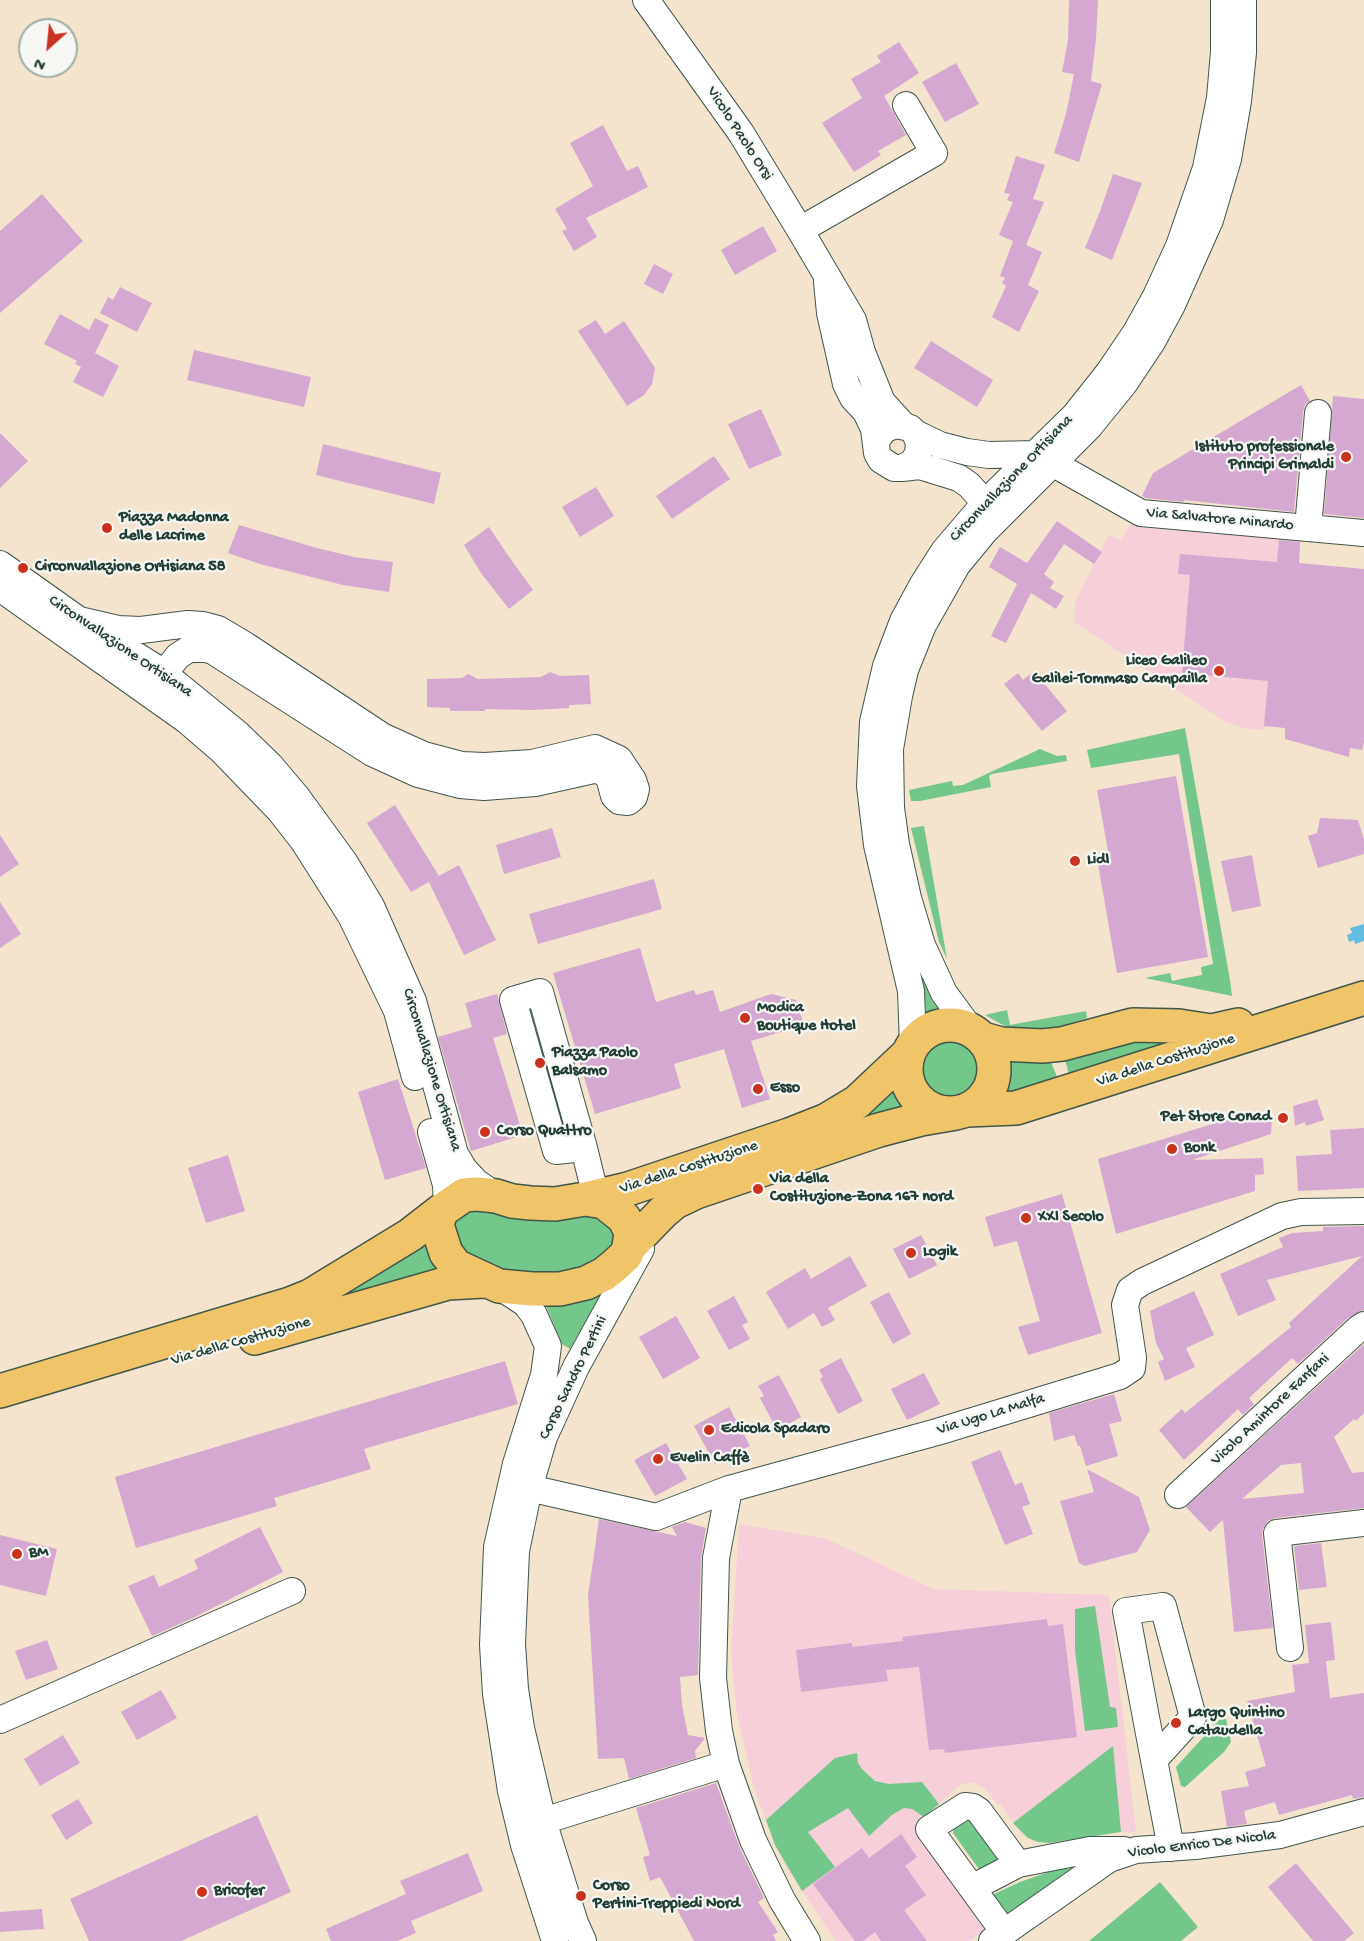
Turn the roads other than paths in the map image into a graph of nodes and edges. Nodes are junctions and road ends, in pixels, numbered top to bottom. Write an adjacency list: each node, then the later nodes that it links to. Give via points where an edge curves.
1 (646, 0): 5 (street, Vicolo Paolo Orsi, via 741,133)
2 (1224, 0): 10 (street, Circonvallazione Ortisiana, via 1220,98 1206,168 1179,246 1136,332)
3 (1244, 0): 10 (street, Circonvallazione Ortisiana, via 1234,134 1217,200 1197,253 1152,342 1124,384 1089,427)
4 (906, 105): 5 (street, via 934,153)
5 (800, 230): 6 (street, Vicolo Paolo Orsi)
6 (826, 273): 8 (street, Vicolo Paolo Orsi, via 853,320 882,402); 9 (street, via 830,313 846,384 866,412)
7 (1318, 413): 13 (street)
8 (909, 429): 9 (street, via 890,426); 10 (street, via 940,445 967,452); 11 (street, via 919,443 918,454)
9 (876, 445): 11 (street, via 881,460)
10 (1045, 459): 12 (street, Circonvallazione Ortisiana); 13 (street, Via Salvatore Minardo, via 1141,513)
11 (902, 468): 12 (street, via 920,466 959,478)
12 (992, 510): 21 (street, Circonvallazione Ortisiana, via 944,550 923,584 910,630 886,666 873,722 870,786)
13 (1308, 528): 14 (street, Via Salvatore Minardo)
14 (1364, 532)
15 (0, 564): 17 (street, Circonvallazione Ortisiana)
16 (0, 588): 19 (street, Circonvallazione Ortisiana)
17 (79, 620): 18 (street, via 118,628); 19 (street, Circonvallazione Ortisiana)
18 (158, 629): 19 (street, via 147,633); 20 (street, via 175,634 179,641); 20 (street, via 188,624 218,629 382,736 424,755 484,766 532,763 595,748 608,763 598,769 535,783 460,785 402,768 372,753 213,651 189,649)
19 (125, 662): 20 (street, Circonvallazione Ortisiana)
20 (167, 676): 22 (street, Circonvallazione Ortisiana, via 237,733 297,797 339,854)
21 (883, 821): 25 (street, Circonvallazione Ortisiana, via 922,945 944,993); 26 (street, Circonvallazione Ortisiana, via 911,992)
22 (361, 911): 29 (street, Circonvallazione Ortisiana, via 413,1001 455,1154 470,1176); 31 (street, Circonvallazione Ortisiana, via 397,1011 446,1185)
23 (1364, 980): 24 (street)
24 (1354, 995): 25 (main road, Via della Costituzione, via 1211,1031 1132,1025 1042,1046 1001,1044); 27 (main road, Via della Costituzione, via 1016,1108)
25 (977, 1035): 26 (main road, via 964,1027 945,1025 927,1032); 27 (main road, via 993,1058 994,1079 984,1098)
26 (911, 1049): 27 (main road, via 906,1075 915,1096 933,1110); 30 (main road, Via della Costituzione, via 864,1097 827,1120 628,1190)
27 (961, 1112): 33 (main road, Via della Costituzione, via 879,1130 696,1192 663,1212)
28 (584, 1148): 28 (street, via 556,1151 513,1000 540,992); 30 (street)
29 (496, 1196): 30 (main road, Via della Costituzione, via 555,1204); 31 (main road, Via della Costituzione, via 464,1196)
30 (590, 1198): 33 (main road, via 604,1202 624,1218 631,1232)
31 (444, 1208): 34 (main road, via 438,1225 446,1254 456,1266); 38 (main road, Via della Costituzione, via 410,1235 290,1305)
32 (1364, 1211): 41 (street, Via Ugo La Malfa, via 1282,1216 1130,1290 1125,1305 1132,1368 1120,1376 938,1432)
33 (625, 1262): 34 (main road, Via della Costituzione, via 586,1283 560,1288 532,1289); 37 (street, Corso Sandro Pertini)
34 (492, 1283): 36 (street, via 526,1304); 39 (main road, Via della Costituzione, via 448,1283)
35 (1364, 1325): 42 (street, Vicolo Amintore Fanfani)
36 (548, 1346): 37 (street); 56 (street, Corso Sandro Pertini, via 544,1375 516,1464 497,1546 493,1645 496,1694 511,1791)
37 (576, 1367): 40 (street, Corso Sandro Pertini, via 544,1437)
38 (0, 1391)
39 (0, 1413)
40 (529, 1488): 41 (street, Via Ugo La Malfa, via 656,1517); 50 (street, Corso Sandro Pertini, via 516,1551 512,1644 521,1728)
41 (729, 1489): 48 (street, via 716,1558 713,1678)
42 (1178, 1495)
43 (1364, 1523): 45 (street, via 1277,1533)
44 (292, 1591): 46 (street)
45 (1290, 1648)
46 (0, 1720)
47 (1154, 1760): 47 (street, via 1126,1611 1163,1606 1193,1717); 51 (street)
48 (726, 1764): 50 (street); 58 (street, via 753,1840)
49 (1364, 1812): 51 (street, Vicolo Enrico De Nicola, via 1280,1835)
50 (543, 1821): 57 (street, Corso Sandro Pertini)
51 (1171, 1848): 52 (street, Vicolo Enrico De Nicola)
52 (1136, 1850): 53 (street, via 1090,1850); 55 (street, Vicolo Enrico De Nicola, via 1109,1859)
53 (1018, 1864): 54 (street); 54 (street, via 979,1811 965,1806 930,1829)
54 (972, 1888): 55 (street)
55 (998, 1937)
56 (550, 1940)
57 (584, 1941)
58 (807, 1941)

